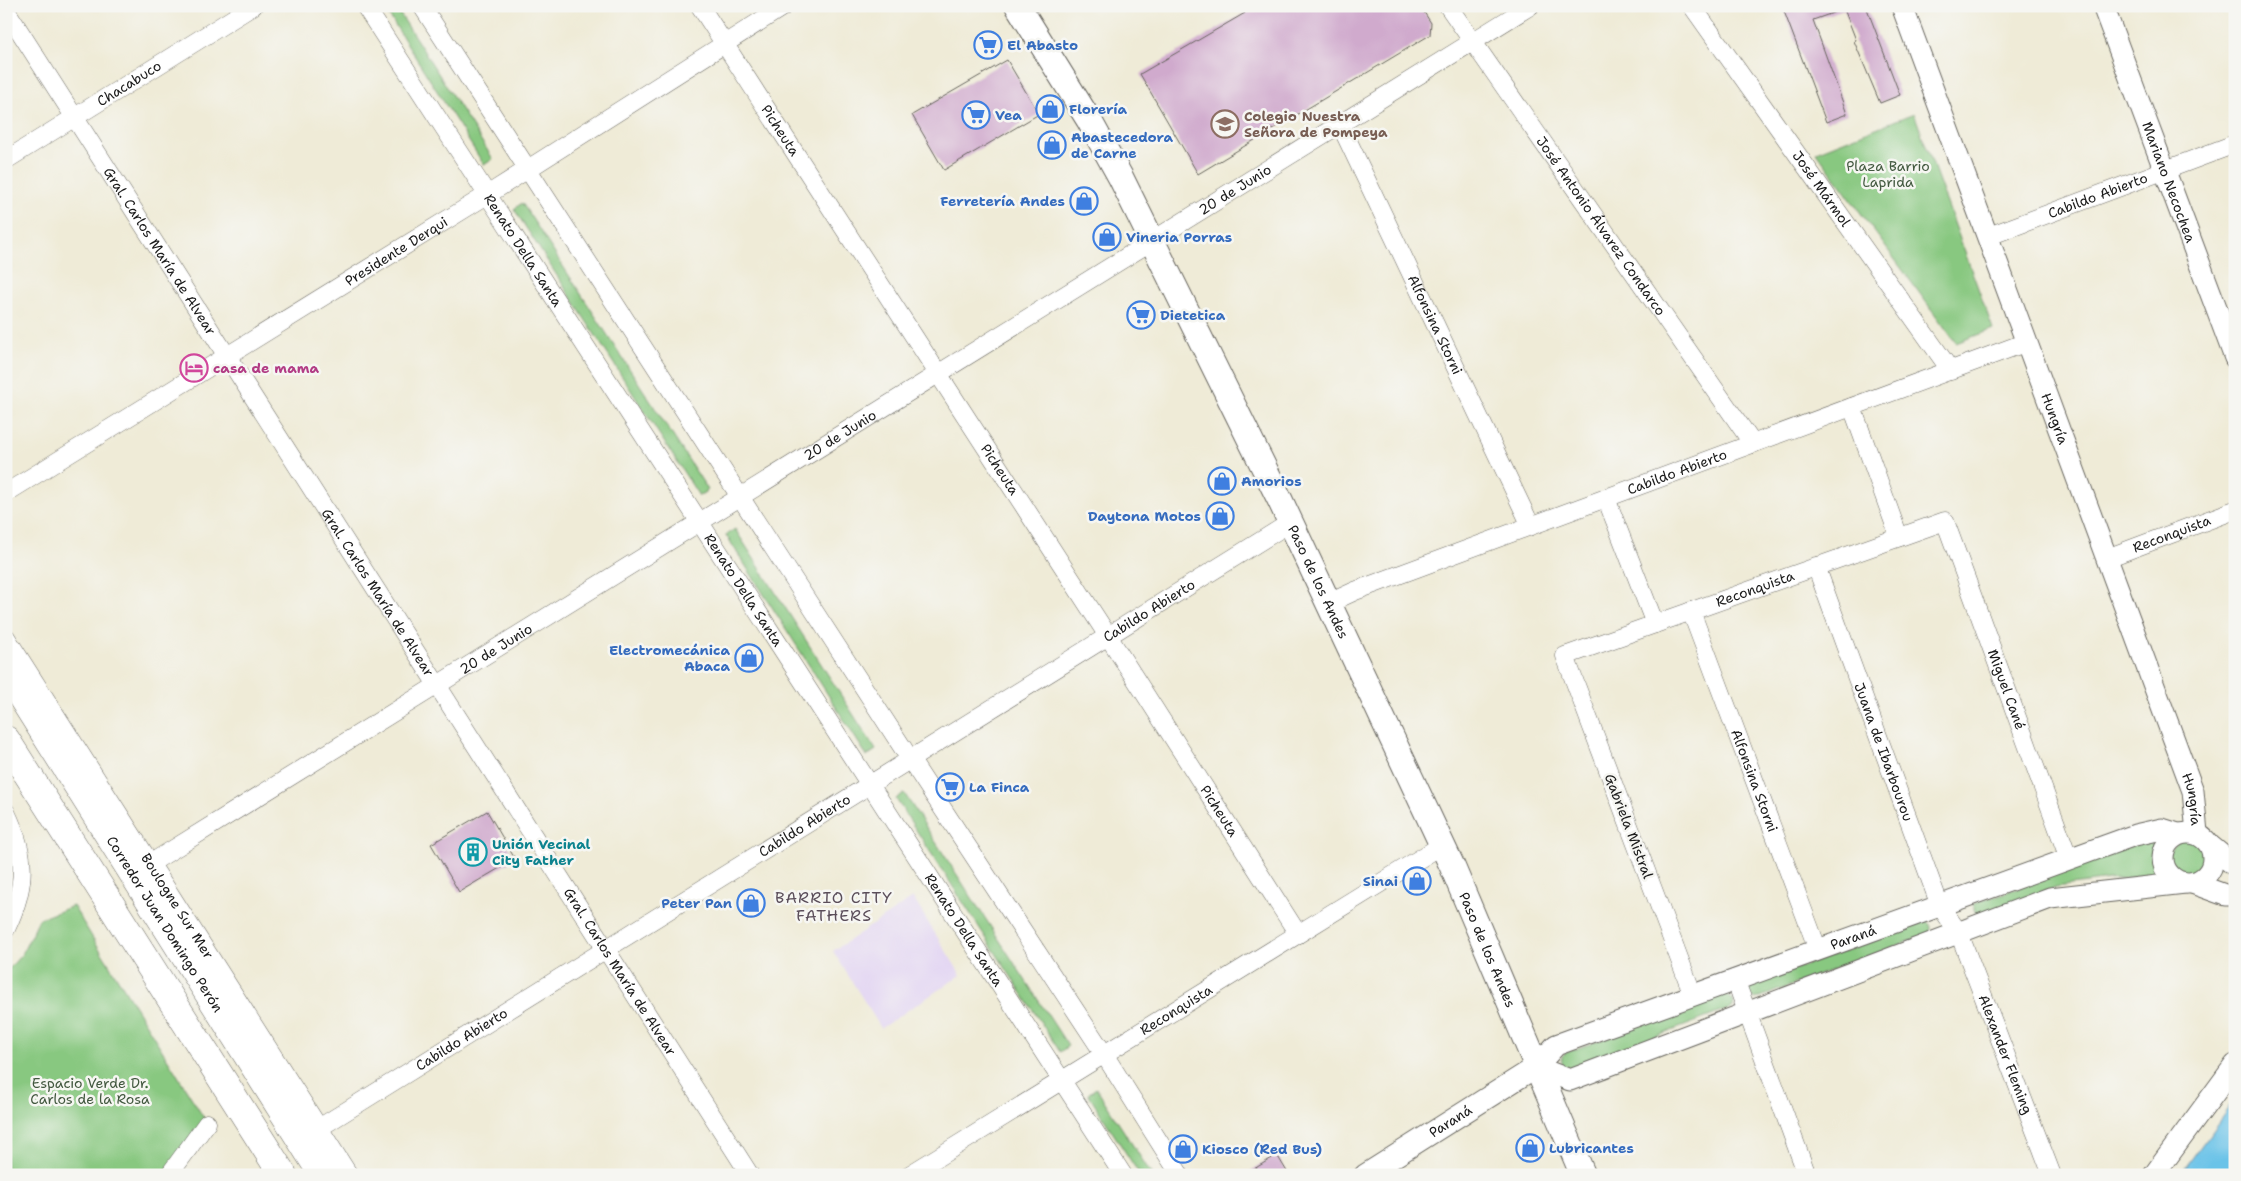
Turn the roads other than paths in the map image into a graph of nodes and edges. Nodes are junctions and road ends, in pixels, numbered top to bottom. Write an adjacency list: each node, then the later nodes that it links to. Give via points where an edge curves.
1 (253, 6): 15 (street, Chacabuco)
2 (365, 6): 21 (street, Renato Della Santa)
3 (422, 6): 19 (street)
4 (700, 6): 14 (street, Picheuta)
5 (784, 6): 14 (street, Presidente Derqui)
6 (1018, 6): 23 (main road, Paso de los Andes, via 1089,120)
7 (1448, 6): 13 (street, José Antonio Álvarez Condarco)
8 (1530, 6): 13 (street, 20 de Junio)
9 (1692, 6): 27 (street, José Mármol)
10 (1902, 6): 22 (street, Hungría)
11 (2103, 6): 20 (street, Mariano Necochea)
12 (6, 10): 15 (street, Gral. Carlos María de Alvear)
13 (1472, 42): 16 (street, 20 de Junio); 30 (street, José Antonio Álvarez Condarco)
14 (724, 44): 19 (street, Presidente Derqui); 28 (street, Picheuta)
15 (75, 117): 18 (street, Chacabuco); 25 (street, Gral. Carlos María de Alvear)
16 (1340, 124): 23 (street, 20 de Junio); 38 (street, Alfonsina Storni)
17 (2235, 144): 20 (street, Cabildo Abierto)
18 (6, 160)
19 (528, 168): 21 (street, Presidente Derqui); 32 (street)
20 (2164, 170): 22 (street, Cabildo Abierto); 26 (street, Mariano Necochea)
21 (486, 195): 25 (street, Presidente Derqui); 37 (street, Renato Della Santa)
22 (1988, 236): 24 (street, Hungría)
23 (1152, 241): 28 (street, 20 de Junio); 36 (main road, Paso de los Andes)
24 (2028, 342): 27 (street, Cabildo Abierto); 40 (street, Hungría)
25 (228, 356): 31 (street, Presidente Derqui); 49 (street, Gral. Carlos María de Alvear)
26 (2235, 358)
27 (1951, 371): 29 (street, Cabildo Abierto)
28 (937, 374): 32 (street, 20 de Junio); 45 (street, Picheuta)
29 (1852, 407): 30 (street, Cabildo Abierto); 39 (street)
30 (1753, 444): 33 (street, Cabildo Abierto)
31 (6, 492)
32 (740, 497): 37 (street, 20 de Junio); 51 (street)
33 (1606, 498): 38 (street, Cabildo Abierto); 44 (street)
34 (2235, 510): 40 (street, Reconquista)
35 (1945, 521): 39 (street, Reconquista); 56 (street, Miguel Cané)
36 (1291, 522): 42 (main road, Paso de los Andes); 45 (street, Cabildo Abierto)
37 (698, 523): 49 (street, 20 de Junio); 52 (street, Renato Della Santa)
38 (1531, 526): 42 (street, Cabildo Abierto, via 1355,591)
39 (1900, 537): 41 (street, Reconquista)
40 (2107, 558): 54 (street, Hungría, via 2193,791)
41 (1816, 566): 43 (street, Reconquista); 61 (street, Juana de Ibarbourou)
42 (1330, 604): 55 (main road, Paso de los Andes)
43 (1691, 612): 44 (street, Reconquista); 66 (street, Alfonsina Storni)
44 (1655, 624): 47 (street, Reconquista)
45 (1108, 636): 51 (street, Cabildo Abierto); 64 (street, Picheuta)
46 (6, 637): 57 (street, Boulogne Sur Mer)
47 (1565, 656): 68 (street, Gabriela Mistral)
48 (6, 672): 78 (highway, Corredor Juan Domingo Perón)
49 (437, 686): 57 (street, 20 de Junio); 65 (street, Gral. Carlos María de Alvear)
50 (6, 740): 77 (highway)
51 (910, 760): 52 (street, Cabildo Abierto); 70 (street)
52 (870, 784): 65 (street, Cabildo Abierto); 73 (street, Renato Della Santa)
53 (6, 812): 62 (street, via 17,834 23,881)
54 (2195, 838): 56 (street, Paraná, via 2155,829); 58 (street, Paraná); 59 (street, via 2214,855 2211,870 2206,876); 59 (street, via 2166,846 2163,862 2171,876)
55 (1442, 845): 64 (street, Reconquista); 72 (main road, Paso de los Andes)
56 (2069, 859): 61 (street, Paraná)
57 (151, 864): 75 (street, Boulogne Sur Mer)
58 (2235, 866)
59 (2188, 883): 60 (street); 63 (street, via 2058,896)
60 (2235, 895)
61 (1940, 906): 63 (street, Juana de Ibarbourou); 66 (street, Paraná)
62 (6, 929)
63 (1959, 933): 69 (street); 87 (street, Alexander Fleming)
64 (1298, 934): 70 (street, Reconquista)
65 (605, 950): 75 (street, Cabildo Abierto); 80 (street, Gral. Carlos María de Alvear)
66 (1818, 950): 67 (street, Paraná)
67 (1735, 980): 68 (street, Paraná); 69 (street)
68 (1693, 995): 72 (street, Paraná, via 1556,1044)
69 (1747, 1013): 72 (street, via 1570,1080); 86 (street)
70 (1104, 1054): 73 (street, Reconquista); 83 (street)
71 (2235, 1065): 88 (street)
72 (1536, 1067): 84 (street, Paraná); 85 (main road, Paso de los Andes)
73 (1061, 1081): 81 (street, Reconquista); 82 (street, Renato Della Santa)
74 (207, 1123): 76 (street)
75 (319, 1128): 79 (street, Boulogne Sur Mer)
76 (169, 1175)
77 (283, 1175)
78 (323, 1175)
79 (349, 1175)
80 (750, 1175)
81 (909, 1175)
82 (1123, 1175)
83 (1180, 1175)
84 (1365, 1175)
85 (1583, 1175)
86 (1807, 1175)
87 (2052, 1175)
88 (2154, 1175)

